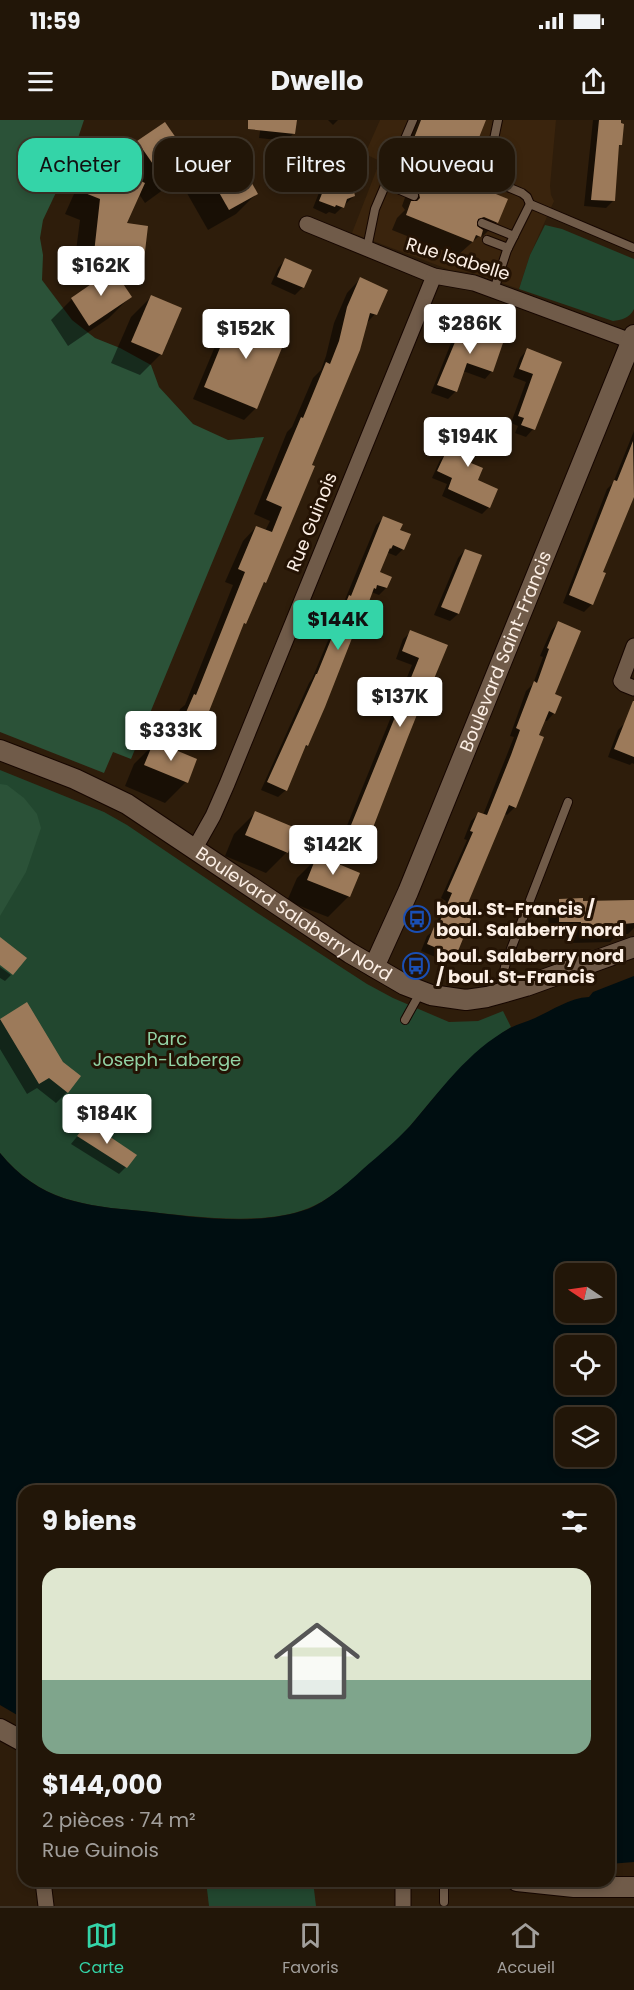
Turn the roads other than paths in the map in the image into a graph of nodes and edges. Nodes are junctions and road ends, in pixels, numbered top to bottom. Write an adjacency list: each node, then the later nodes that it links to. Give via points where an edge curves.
1 (413, 120): 3 (lane)
2 (498, 120): 7 (lane, via 486,178 522,194)
3 (405, 138)
4 (383, 192): 14 (lane)
5 (405, 192): 6 (lane)
6 (414, 196)
7 (530, 204): 10 (lane); 13 (lane)
8 (482, 223): 10 (lane)
9 (307, 224): 14 (street, Rue Isabelle)
10 (514, 236): 12 (lane)
11 (488, 240): 12 (lane)
12 (508, 248): 16 (lane)
13 (634, 248)
14 (367, 249): 15 (street, Rue Isabelle)
15 (434, 276): 16 (street, Rue Isabelle); 22 (street, Rue Guinois, via 227,784)
16 (494, 290): 17 (street, Rue Isabelle)
17 (633, 338): 24 (street, Boulevard Saint-Francis)
18 (633, 650): 19 (street, via 621,681)
19 (634, 688)
20 (0, 750): 22 (street, Boulevard Salaberry Nord, via 117,798)
21 (568, 802): 26 (lane, via 506,962)
22 (195, 848): 24 (street, Boulevard Salaberry Nord)
23 (634, 947): 26 (street, Boulevard Salaberry Nord)
24 (375, 968): 25 (street, Boulevard Salaberry Nord)
25 (421, 991): 26 (street, Boulevard Salaberry Nord, via 466,1000); 27 (lane)
26 (500, 994)
27 (405, 1020)
28 (0, 1729): 29 (street)
29 (18, 1739)
30 (44, 1887): 38 (street)
31 (403, 1887): 39 (street)
32 (444, 1887): 37 (lane)
33 (574, 1887): 35 (street)
34 (615, 1887): 36 (street)
35 (615, 1887)
36 (634, 1887)
37 (444, 1902)
38 (46, 1906)
39 (404, 1906)

